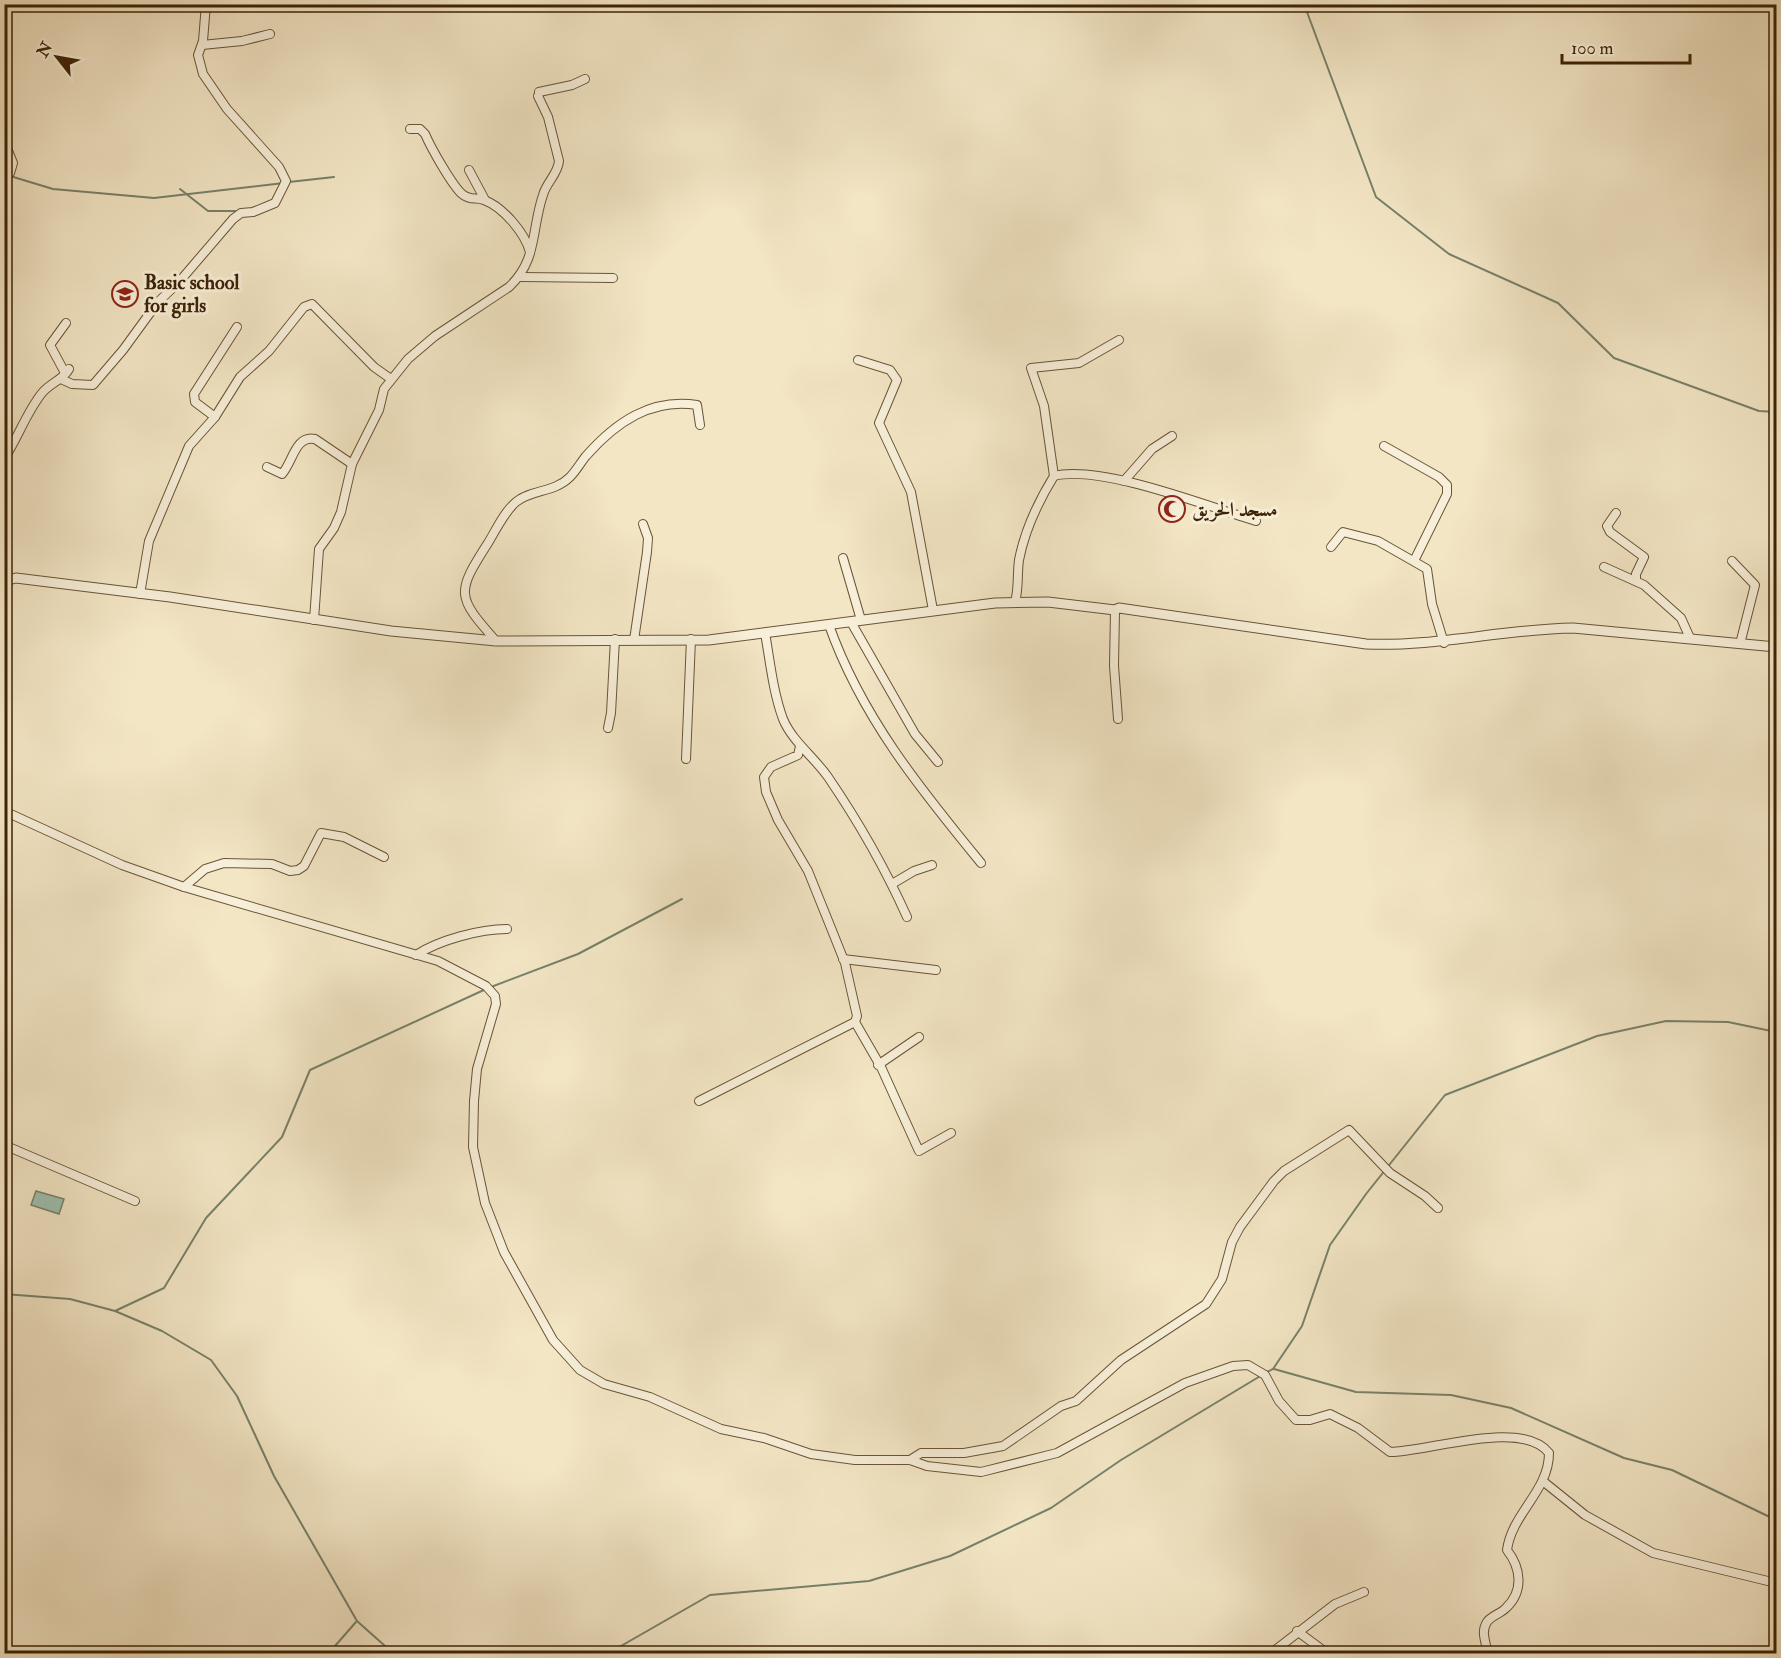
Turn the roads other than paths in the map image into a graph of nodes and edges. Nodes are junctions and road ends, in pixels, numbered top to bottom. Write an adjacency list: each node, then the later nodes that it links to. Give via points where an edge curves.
1 (206, 4): 3 (street)
2 (270, 34): 3 (street)
3 (202, 45): 17 (street, via 199,62 212,90 279,167 286,181 284,188 275,203 233,219 158,302 93,385 72,384)
4 (585, 79): 10 (street, via 539,94 559,161 543,193)
5 (410, 129): 9 (street, via 420,129 425,134 459,191 470,199)
6 (4, 141): 8 (street, via 13,163)
7 (469, 170): 9 (street)
8 (4, 175)
9 (485, 200): 10 (street, via 499,209 527,241)
10 (531, 256): 11 (street)
11 (520, 277): 12 (street); 18 (street, via 435,336)
12 (613, 278)
13 (66, 323): 17 (street, via 50,345)
14 (237, 327): 19 (street, via 194,394 195,402)
15 (1119, 340): 26 (street, via 1079,363 1031,368 1044,406)
16 (858, 360): 40 (street, via 890,370 897,380 879,423 911,492)
17 (65, 374): 23 (street, via 44,390 33,405)
18 (391, 379): 19 (street, via 374,368 312,304 240,377); 24 (street)
19 (215, 417): 38 (street, via 180,462 149,541)
20 (700, 425): 50 (street, via 697,405 668,404 640,410 602,440 559,486 516,502 465,580 469,608)
21 (1172, 436): 27 (street, via 1152,450)
22 (1384, 446): 33 (street, via 1447,485 1447,494)
23 (4, 459)
24 (352, 464): 25 (street, via 308,438 302,441 282,474); 42 (street, via 341,512 319,549)
25 (267, 467)
26 (1054, 476): 27 (street); 39 (street, via 1029,521)
27 (1124, 481): 29 (street)
28 (1616, 513): 36 (street, via 1607,526 1610,532 1644,557)
29 (1256, 521)
30 (643, 524): 49 (street, via 648,537 647,552)
31 (1331, 547): 33 (street, via 1343,532 1378,541)
32 (843, 558): 43 (street)
33 (1414, 561): 51 (street, via 1427,568 1432,604)
34 (1732, 561): 52 (street, via 1755,585)
35 (1604, 567): 36 (street)
36 (1636, 580): 46 (street, via 1681,618)
37 (4, 581): 38 (street, via 16,578)
38 (140, 594): 42 (street)
39 (1015, 602): 40 (street); 41 (street)
40 (933, 610): 43 (street)
41 (1115, 610): 51 (street, via 1366,644); 54 (street)
42 (314, 620): 50 (street)
43 (856, 621): 44 (street); 58 (street, via 915,734)
44 (829, 626): 45 (street); 61 (street, via 853,681 904,767)
45 (765, 633): 48 (street); 56 (street, via 782,717)
46 (1690, 638): 51 (street, via 1542,628); 52 (street)
47 (615, 639): 49 (street); 50 (street); 55 (street)
48 (691, 639): 49 (street); 57 (street)
49 (634, 640)
50 (496, 641)
51 (1444, 642)
52 (1740, 644): 53 (street)
53 (1776, 647)
54 (1118, 719)
55 (608, 728)
56 (800, 746): 63 (street, via 821,767); 68 (street, via 798,755 771,767 764,777 765,785 778,820 815,888)
57 (686, 759)
58 (938, 762)
59 (4, 811): 64 (street, via 122,865)
60 (384, 857): 64 (street, via 344,837 321,833 298,870 272,864 224,862 205,869)
61 (981, 863)
62 (932, 865): 63 (street, via 914,870)
63 (892, 884): 65 (street)
64 (184, 887): 67 (street)
65 (907, 917)
66 (507, 929): 67 (street, via 437,942)
67 (416, 955): 78 (street, via 457,970 486,986 495,996 475,1081 476,1167 504,1252 553,1340 580,1370 604,1384 650,1397 721,1429 811,1454 855,1460)
68 (843, 959): 69 (street); 70 (street, via 857,1016)
69 (936, 970)
70 (855, 1022): 72 (street); 73 (street)
71 (919, 1037): 72 (street)
72 (878, 1065): 74 (street, via 919,1151)
73 (699, 1101)
74 (951, 1133)
75 (4, 1144): 76 (street)
76 (135, 1201)
77 (1438, 1208): 78 (street, via 1390,1173 1349,1130 1274,1181 1240,1227 1222,1279 1206,1304 1121,1360 1076,1401 1061,1406 1003,1446 964,1453 921,1453)
78 (910, 1460): 79 (street, via 927,1466 981,1472 1057,1453 1185,1383 1233,1366 1248,1365 1264,1375 1296,1420 1329,1414 1358,1428 1390,1452 1511,1438 1536,1441 1549,1453)
79 (1544, 1482): 80 (street, via 1585,1515 1653,1553); 85 (street, via 1509,1538 1507,1550 1519,1568 1520,1579 1512,1601 1488,1620 1484,1629)
80 (1776, 1583)
81 (1364, 1592): 82 (street, via 1335,1604)
82 (1297, 1631): 83 (street); 84 (street)
83 (1270, 1653)
84 (1328, 1653)
85 (1487, 1653)

